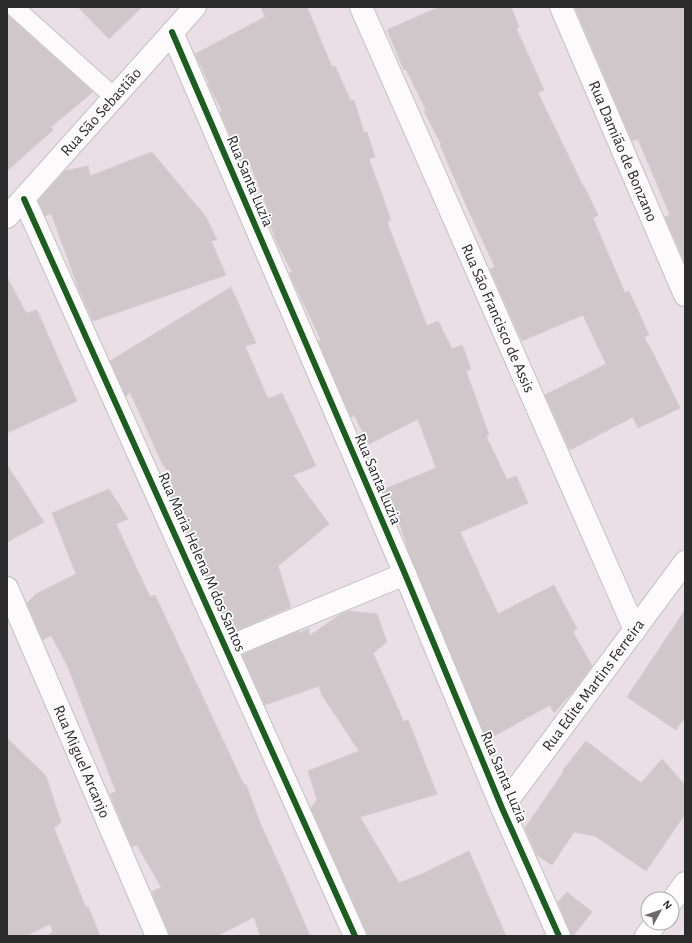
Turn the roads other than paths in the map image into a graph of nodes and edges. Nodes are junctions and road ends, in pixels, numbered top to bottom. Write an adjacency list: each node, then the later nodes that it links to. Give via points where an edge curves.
1 (14, 7): 6 (lane)
2 (195, 7): 5 (street, Rua São Sebastião)
3 (361, 7): 13 (street, Rua São Francisco de Assis)
4 (561, 7): 9 (street, Rua Damião de Bonzano)
5 (172, 32): 6 (street, Rua São Sebastião); 11 (street, Rua Santa Luzia)
6 (114, 97): 7 (street, Rua São Sebastião)
7 (24, 199): 8 (street, Rua São Sebastião); 14 (street, Rua Maria Helena M dos Santos)
8 (7, 217)
9 (685, 295)
10 (685, 562): 13 (street, Rua Edite Martins Ferreira)
11 (405, 574): 14 (street); 15 (street, Rua Santa Luzia)
12 (7, 588): 16 (street, Rua Miguel Arcanjo)
13 (635, 630): 15 (street, Rua Edite Martins Ferreira)
14 (226, 648): 17 (street, Rua Maria Helena M dos Santos)
15 (502, 808): 18 (street, Rua Santa Luzia)
16 (157, 936)
17 (354, 936)
18 (558, 936)

